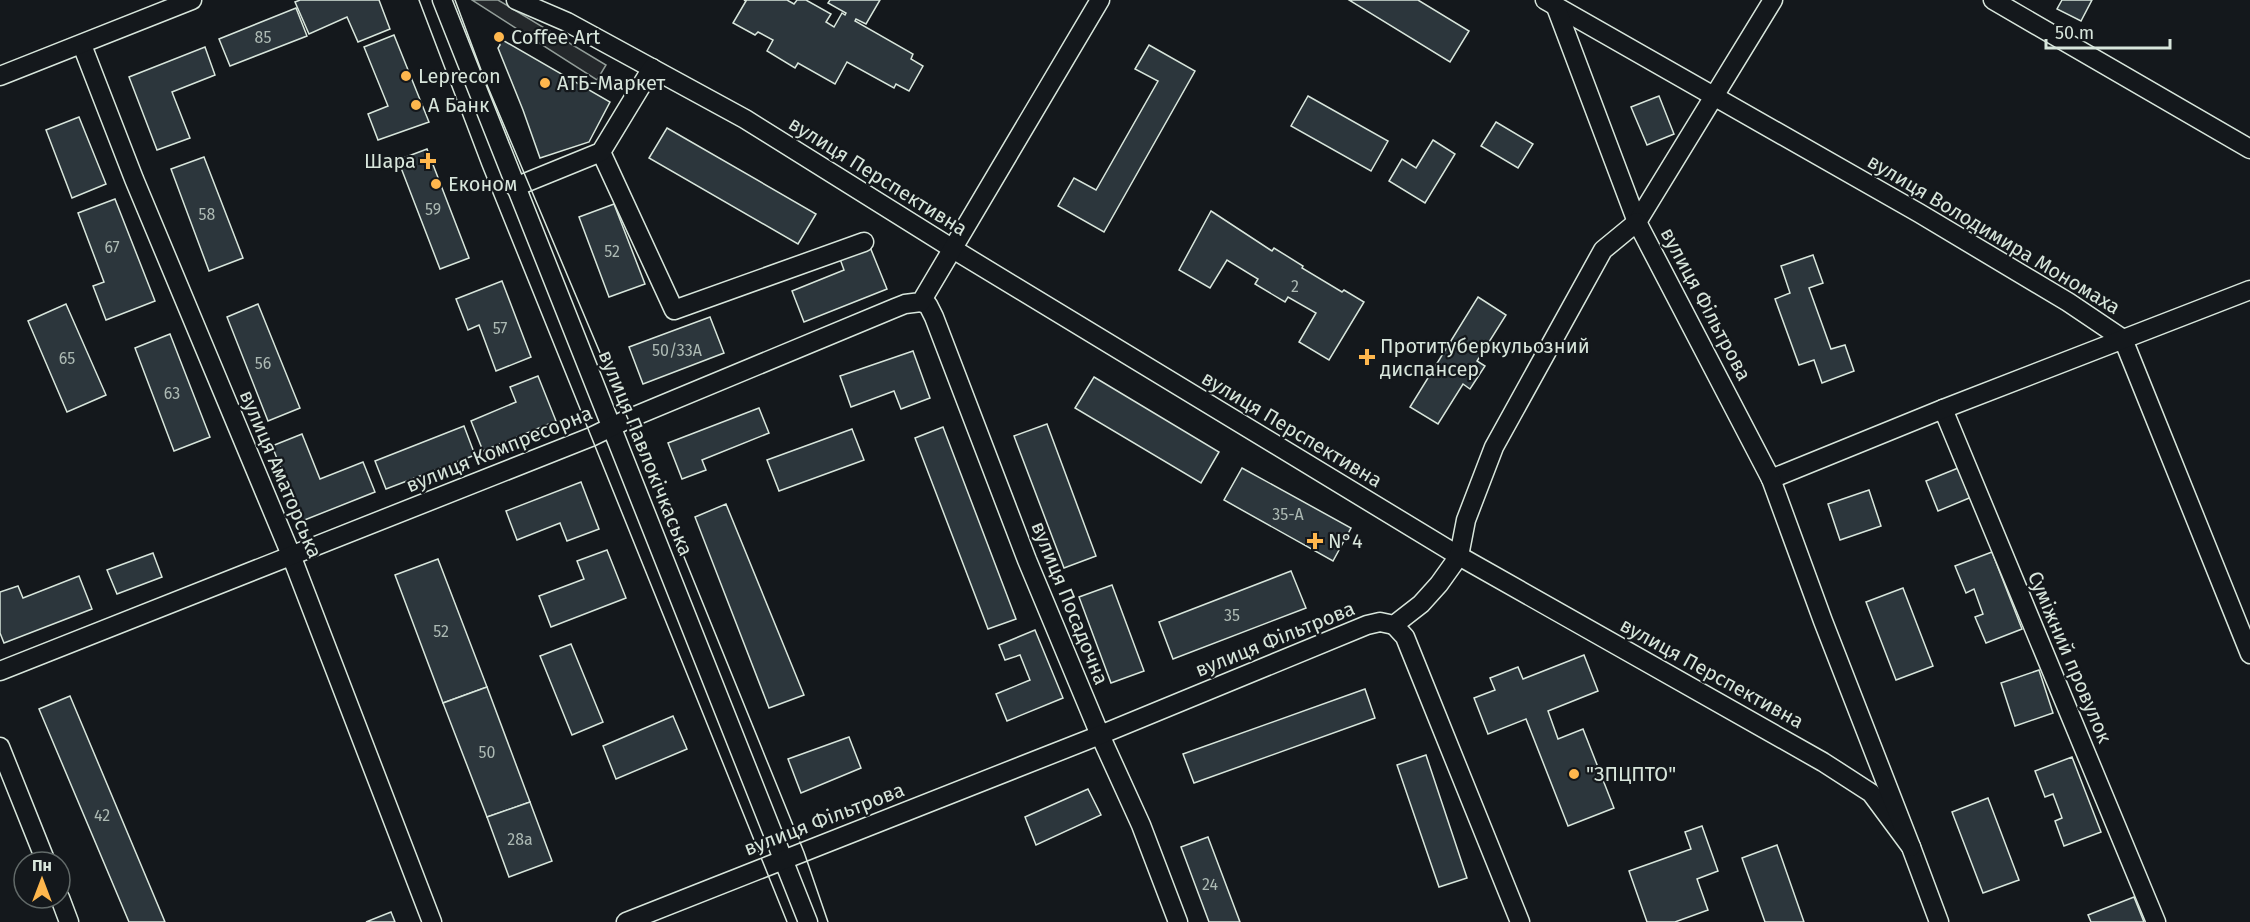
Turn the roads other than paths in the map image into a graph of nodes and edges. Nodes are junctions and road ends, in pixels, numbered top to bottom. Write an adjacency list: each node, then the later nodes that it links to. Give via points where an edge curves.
1 (192, 0): 10 (street)
2 (442, 0): 16 (street, вулиця Павлокічкаська)
3 (516, 0): 9 (street, вулиця Перспективна)
4 (536, 0): 9 (street, вулиця Перспективна)
5 (1100, 0): 19 (street)
6 (1773, 0): 13 (street)
7 (1993, 0): 14 (street)
8 (1551, 4): 13 (street, вулиця Володимира Мономаха); 17 (street)
9 (567, 22): 11 (street, вулиця Перспективна)
10 (82, 45): 12 (street); 26 (street, вулиця Аматорська)
11 (652, 68): 15 (street); 19 (street, вулиця Перспективна, via 745,119)
12 (0, 76)
13 (1715, 95): 17 (street); 22 (street, вулиця Володимира Мономаха, via 2068,302)
14 (2250, 149)
15 (601, 152): 16 (street); 18 (street, via 674,310)
16 (515, 187): 24 (street, вулиця Павлокічкаська)
17 (1637, 222): 25 (street, вулиця Фільтрова); 27 (street, вулиця Фільтрова, via 1603,250 1494,447 1466,520)
18 (864, 242)
19 (953, 249): 21 (street); 27 (street, вулиця Перспективна)
20 (2250, 290): 22 (street)
21 (921, 302): 24 (street, вулиця Компресорна, via 895,308); 31 (street, вулиця Посадочна, via 934,317 1027,560)
22 (2123, 339): 23 (street); 29 (street, вулиця Володимира Мономаха)
23 (1943, 409): 25 (street); 42 (street, Суміжний провулок)
24 (611, 428): 26 (street, вулиця Компресорна); 35 (street, вулиця Павлокічкаська)
25 (1771, 479): 33 (street, вулиця Фільтрова)
26 (291, 555): 30 (street, вулиця Компресорна); 36 (street, вулиця Аматорська)
27 (1459, 556): 28 (street, вулиця Фільтрова, via 1420,604); 33 (street, вулиця Перспективна, via 1823,762 1871,793)
28 (1394, 625): 31 (street, вулиця Фільтрова, via 1380,622 1367,626); 40 (street, via 1405,637)
29 (2250, 654)
30 (0, 671)
31 (1100, 735): 35 (street, вулиця Фільтрова); 39 (street, вулиця Посадочна, via 1141,825)
32 (0, 747): 34 (street)
33 (1911, 847): 41 (street, вулиця Перспективна)
34 (41, 850)
35 (783, 860): 37 (street, вулиця Фільтрова); 38 (street, вулиця Павлокічкаська)
36 (432, 922)
37 (626, 922)
38 (808, 922)
39 (1178, 922)
40 (1520, 922)
41 (1939, 922)
42 (2156, 922)

